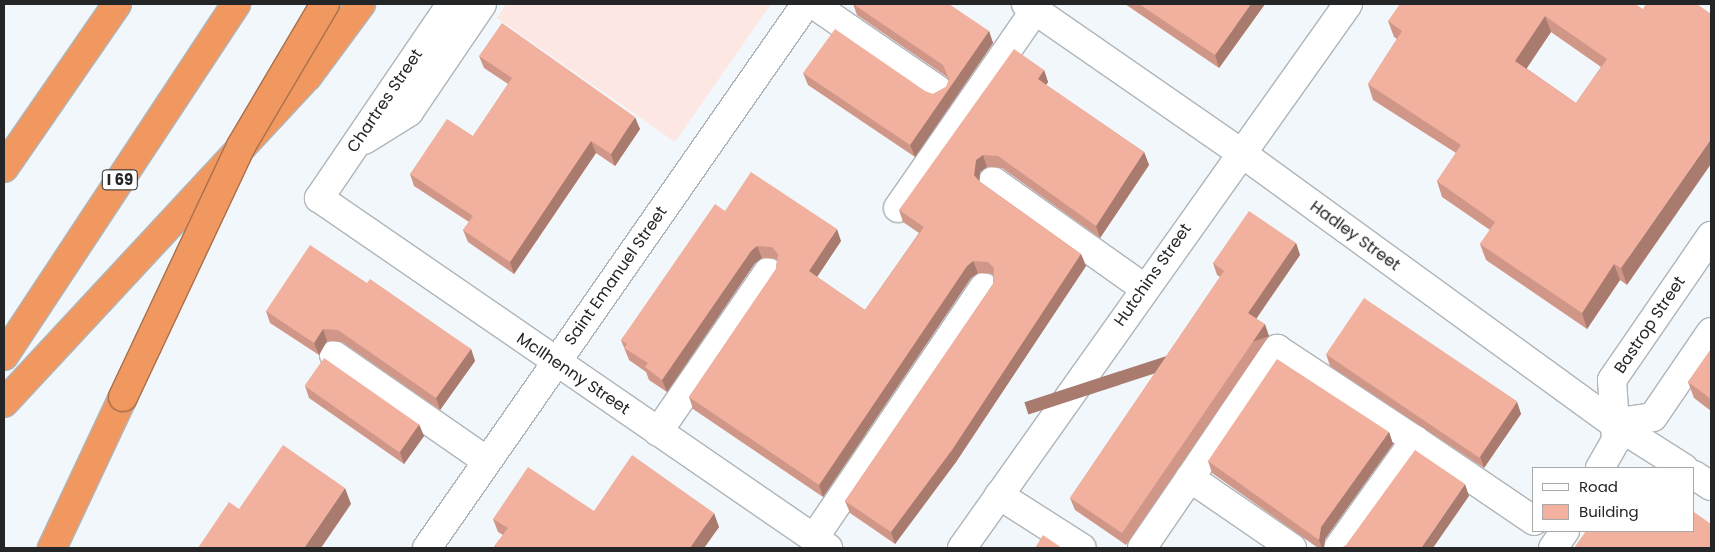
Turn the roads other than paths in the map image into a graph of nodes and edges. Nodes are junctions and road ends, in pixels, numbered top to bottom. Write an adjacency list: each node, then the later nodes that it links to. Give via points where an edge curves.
1 (117, 4): 14 (highway)
2 (236, 4): 24 (highway, I 69)
3 (326, 4): 39 (highway, bridge, via 241,146)
4 (362, 4): 26 (highway, via 308,76)
5 (451, 4): 12 (street, Chartres Street)
6 (482, 4): 12 (street, via 409,112)
7 (806, 4): 25 (street, Saint Emanuel Street)
8 (813, 4): 11 (street)
9 (1348, 4): 13 (street, Hutchins Street)
10 (1030, 7): 13 (street, Hadley Street); 17 (street)
11 (938, 90)
12 (354, 146): 16 (street, Chartres Street)
13 (1240, 152): 21 (street, Hutchins Street); 27 (street, Hadley Street)
14 (4, 168)
15 (993, 181): 21 (street)
16 (319, 198): 25 (street, McIlhenny Street)
17 (898, 208)
18 (1711, 236): 27 (street, Bastrop Street, via 1612,380)
19 (768, 272): 28 (street)
20 (984, 287): 38 (street)
21 (1144, 288): 36 (street, Hutchins Street)
22 (1711, 332): 27 (street, via 1652,417)
23 (334, 355): 30 (street)
24 (4, 356)
25 (556, 362): 28 (street, McIlhenny Street); 30 (street, Saint Emanuel Street)
26 (4, 403)
27 (1614, 423): 31 (street, Bastrop Street, via 1616,440); 32 (street, Hadley Street)
28 (658, 432): 38 (street, McIlhenny Street)
29 (1415, 440): 34 (street, via 1277,349); 37 (street); 45 (street)
30 (487, 461): 40 (street, Saint Emanuel Street)
31 (1601, 467)
32 (1682, 467)
33 (1695, 476): 35 (street)
34 (1190, 478): 43 (street); 44 (street)
35 (1711, 486)
36 (999, 496): 41 (street, Hutchins Street); 42 (street)
37 (1532, 520)
38 (821, 543)
39 (52, 548)
40 (427, 548)
41 (962, 548)
42 (1082, 548)
43 (1142, 548)
44 (1292, 548)
45 (1338, 548)

